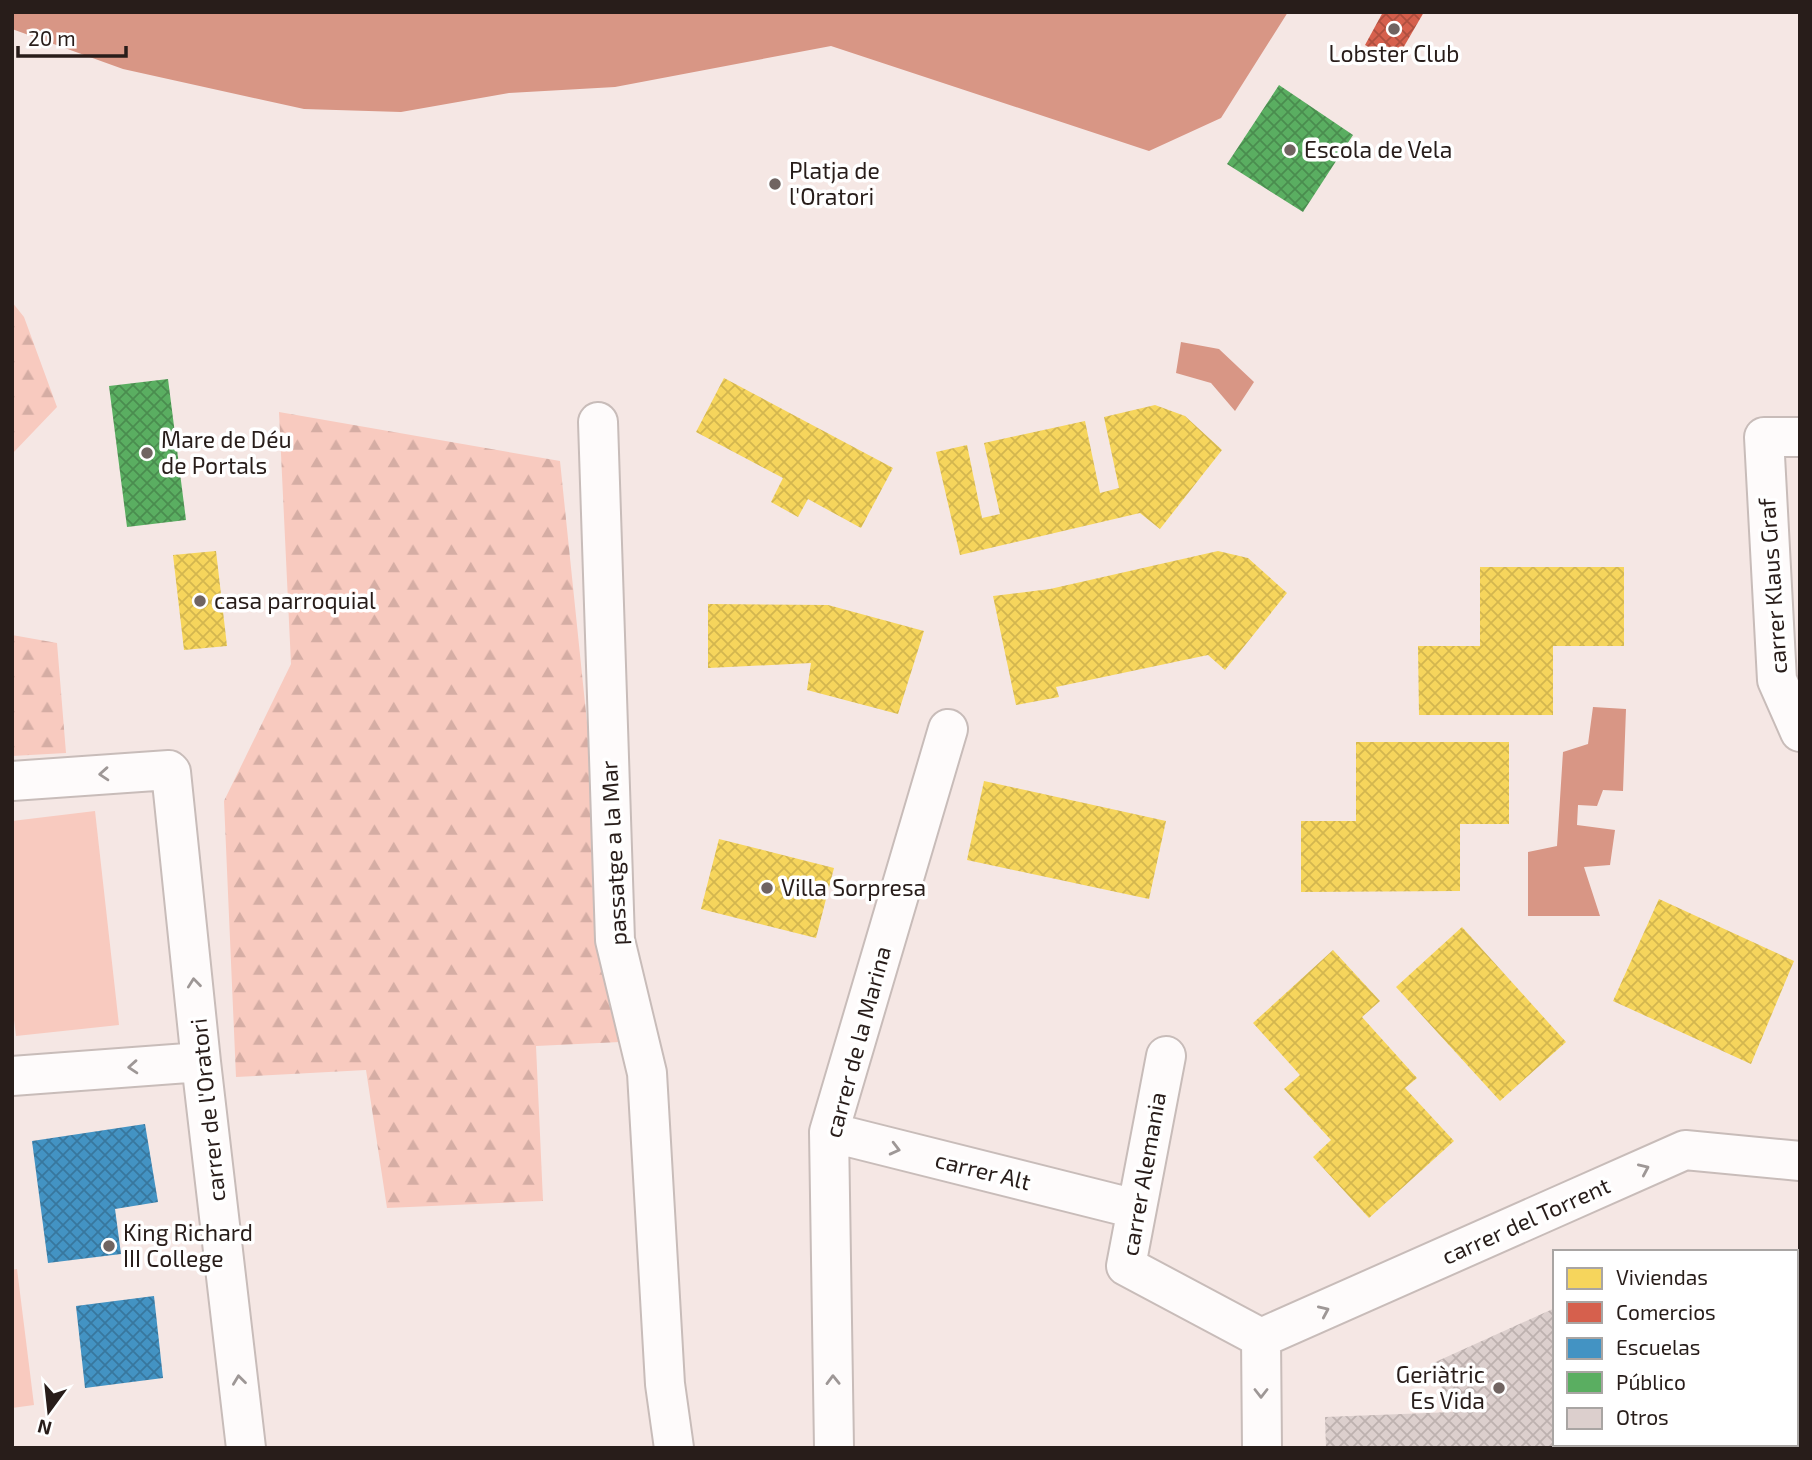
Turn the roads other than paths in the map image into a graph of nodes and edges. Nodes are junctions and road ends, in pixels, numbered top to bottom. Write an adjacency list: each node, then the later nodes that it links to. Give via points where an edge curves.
1 (598, 422): 15 (street, passatge a la Mar, via 615,940 647,1073 665,1384)
2 (1782, 437): 3 (street, carrer Klaus Graf)
3 (1786, 575): 5 (street, carrer Klaus Graf, via 1777,680)
4 (948, 729): 10 (street, carrer de la Marina)
5 (1800, 732)
6 (12, 780): 8 (street, carrer de l'Oratori, one-way to 6, via 172,772)
7 (1166, 1056): 12 (street, carrer Alemania)
8 (201, 1062): 9 (street, one-way to 9); 14 (street, carrer de l'Oratori, one-way to 8)
9 (12, 1076)
10 (829, 1132): 12 (street, carrer Alt, one-way to 12); 16 (street, carrer de la Marina, one-way to 10)
11 (1800, 1161): 13 (street, carrer del Torrent, one-way to 11, via 1685,1150)
12 (1136, 1209): 13 (street, carrer Alemania, via 1126,1266)
13 (1261, 1338): 17 (street, one-way to 17)
14 (246, 1448)
15 (674, 1448)
16 (834, 1448)
17 (1262, 1448)

